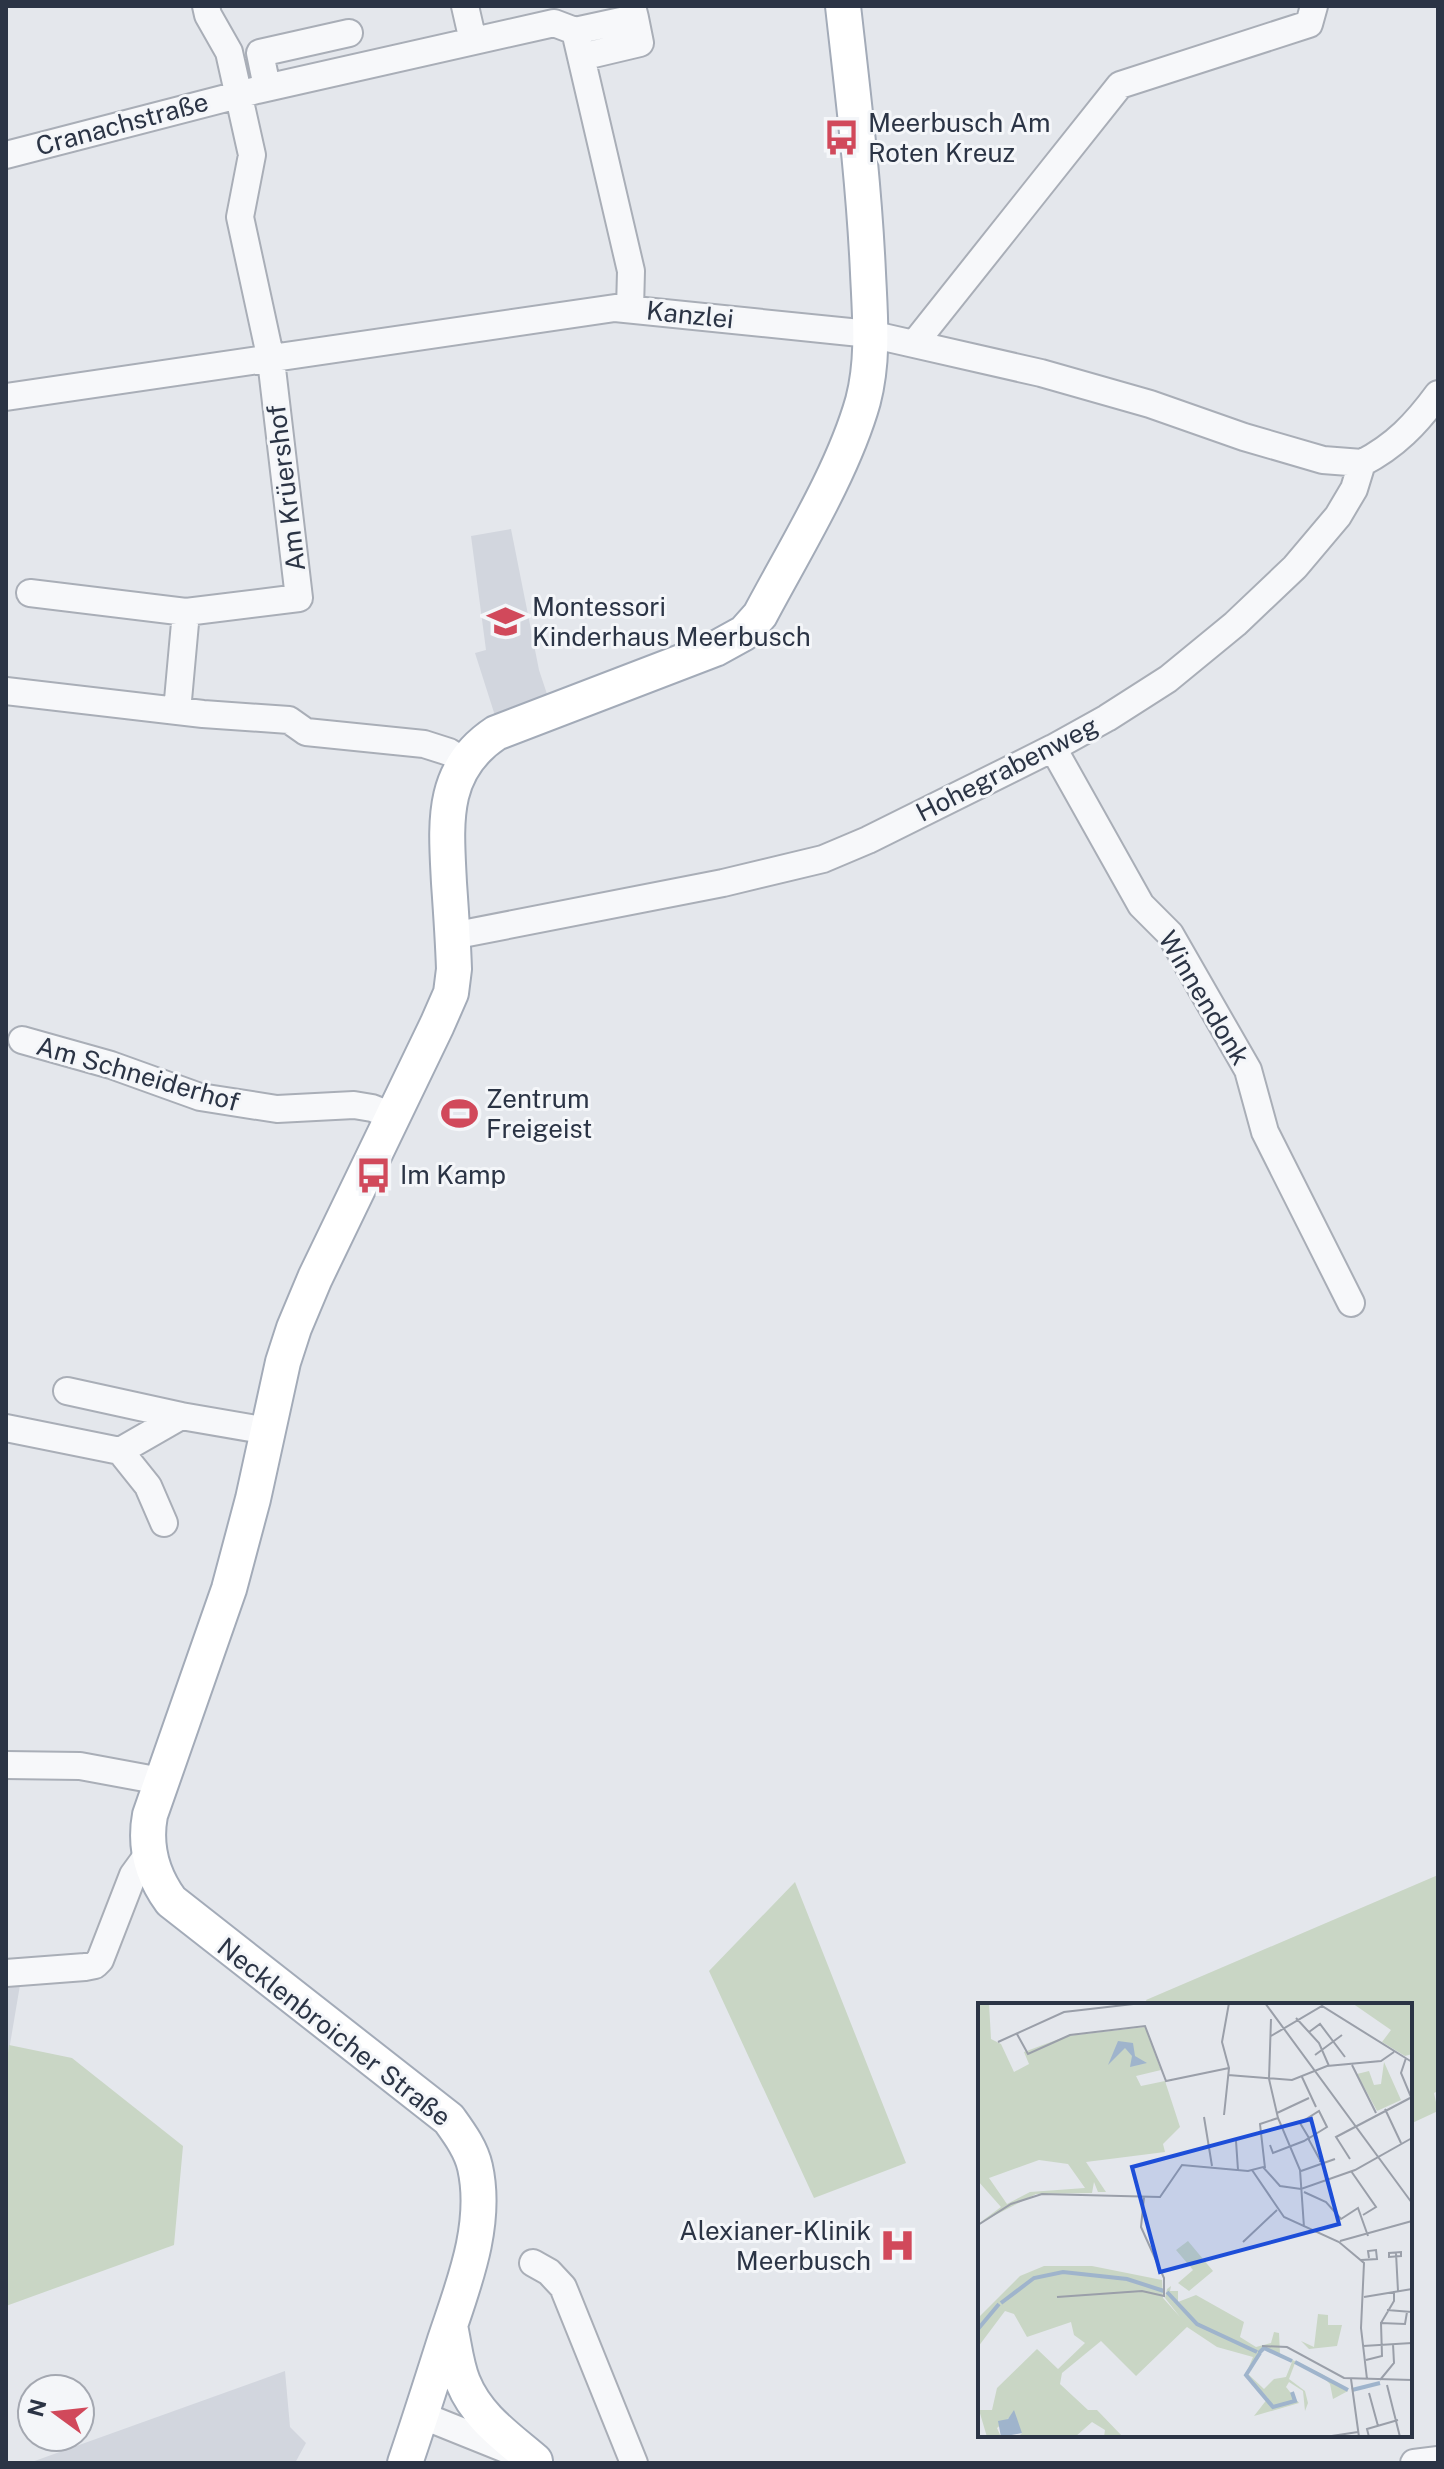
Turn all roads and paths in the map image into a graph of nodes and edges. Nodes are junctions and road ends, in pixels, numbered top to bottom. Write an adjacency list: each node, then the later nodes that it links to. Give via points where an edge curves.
1 (206, 6): 10 (street, Cranachstraße, via 229,52)
2 (465, 6): 7 (street)
3 (843, 6): 13 (main road, via 866,217)
4 (1314, 6): 14 (street, via 1309,24 1120,85)
5 (633, 12): 8 (street, via 640,43)
6 (349, 33): 9 (street, via 260,53)
7 (473, 41): 8 (street, via 554,23); 9 (street)
8 (578, 44): 12 (street, via 631,271)
9 (267, 87): 10 (street)
10 (238, 94): 11 (street, Cranachstraße); 15 (street, Cranachstraße, via 252,155 240,217)
11 (6, 155)
12 (630, 309): 13 (street, Kanzlei); 15 (street, Kanzlei)
13 (870, 334): 14 (street, Kanzlei); 24 (main road, via 863,399 849,442 752,625 715,649 496,733)
14 (914, 344): 18 (street, Kanzlei, via 1041,373 1323,460)
15 (271, 360): 17 (street, Kanzlei); 20 (street, Am Krüershof, via 299,598)
16 (1438, 394): 18 (street, via 1403,436)
17 (6, 397)
18 (1362, 463): 23 (street, Hohegrabenweg, via 1338,516 1295,567 1235,624 1168,679)
19 (30, 593): 20 (street)
20 (186, 612): 22 (street)
21 (6, 691): 22 (street)
22 (177, 711): 24 (street, via 289,720 306,732 424,744)
23 (1053, 748): 25 (street, Hohegrabenweg, via 823,859); 28 (street, Winnendonk, via 1141,905 1170,934 1248,1070 1265,1132)
24 (465, 762): 25 (main road, via 450,796 447,821)
25 (452, 936): 27 (main road, via 451,993)
26 (22, 1040): 27 (street, Am Schneiderhof, via 200,1097 277,1109 354,1105)
27 (395, 1117): 32 (main road, via 301,1309)
28 (1351, 1303)
29 (67, 1391): 30 (street)
30 (181, 1416): 32 (street); 33 (street)
31 (6, 1428): 33 (street)
32 (268, 1431): 36 (main road, Necklenbroicher Straße, via 236,1564)
33 (120, 1451): 34 (street, via 148,1486)
34 (164, 1523)
35 (6, 1765): 36 (street, via 80,1766)
36 (161, 1781): 37 (main road, Necklenbroicher Straße, via 150,1815)
37 (149, 1853): 38 (street, Necklenbroicher Straße, via 133,1875 95,1965); 40 (main road, Necklenbroicher Straße, via 156,1878 180,1909 459,2132 475,2165 479,2214)
38 (6, 1973)
39 (533, 2263): 45 (street, via 563,2287)
40 (450, 2326): 41 (main road, Necklenbroicher Straße); 43 (main road, via 462,2379 478,2409)
41 (421, 2415): 43 (street); 44 (main road, Necklenbroicher Straße)
42 (1438, 2460): 46 (street)
43 (537, 2462)
44 (405, 2463)
45 (634, 2463)
46 (1414, 2463)

